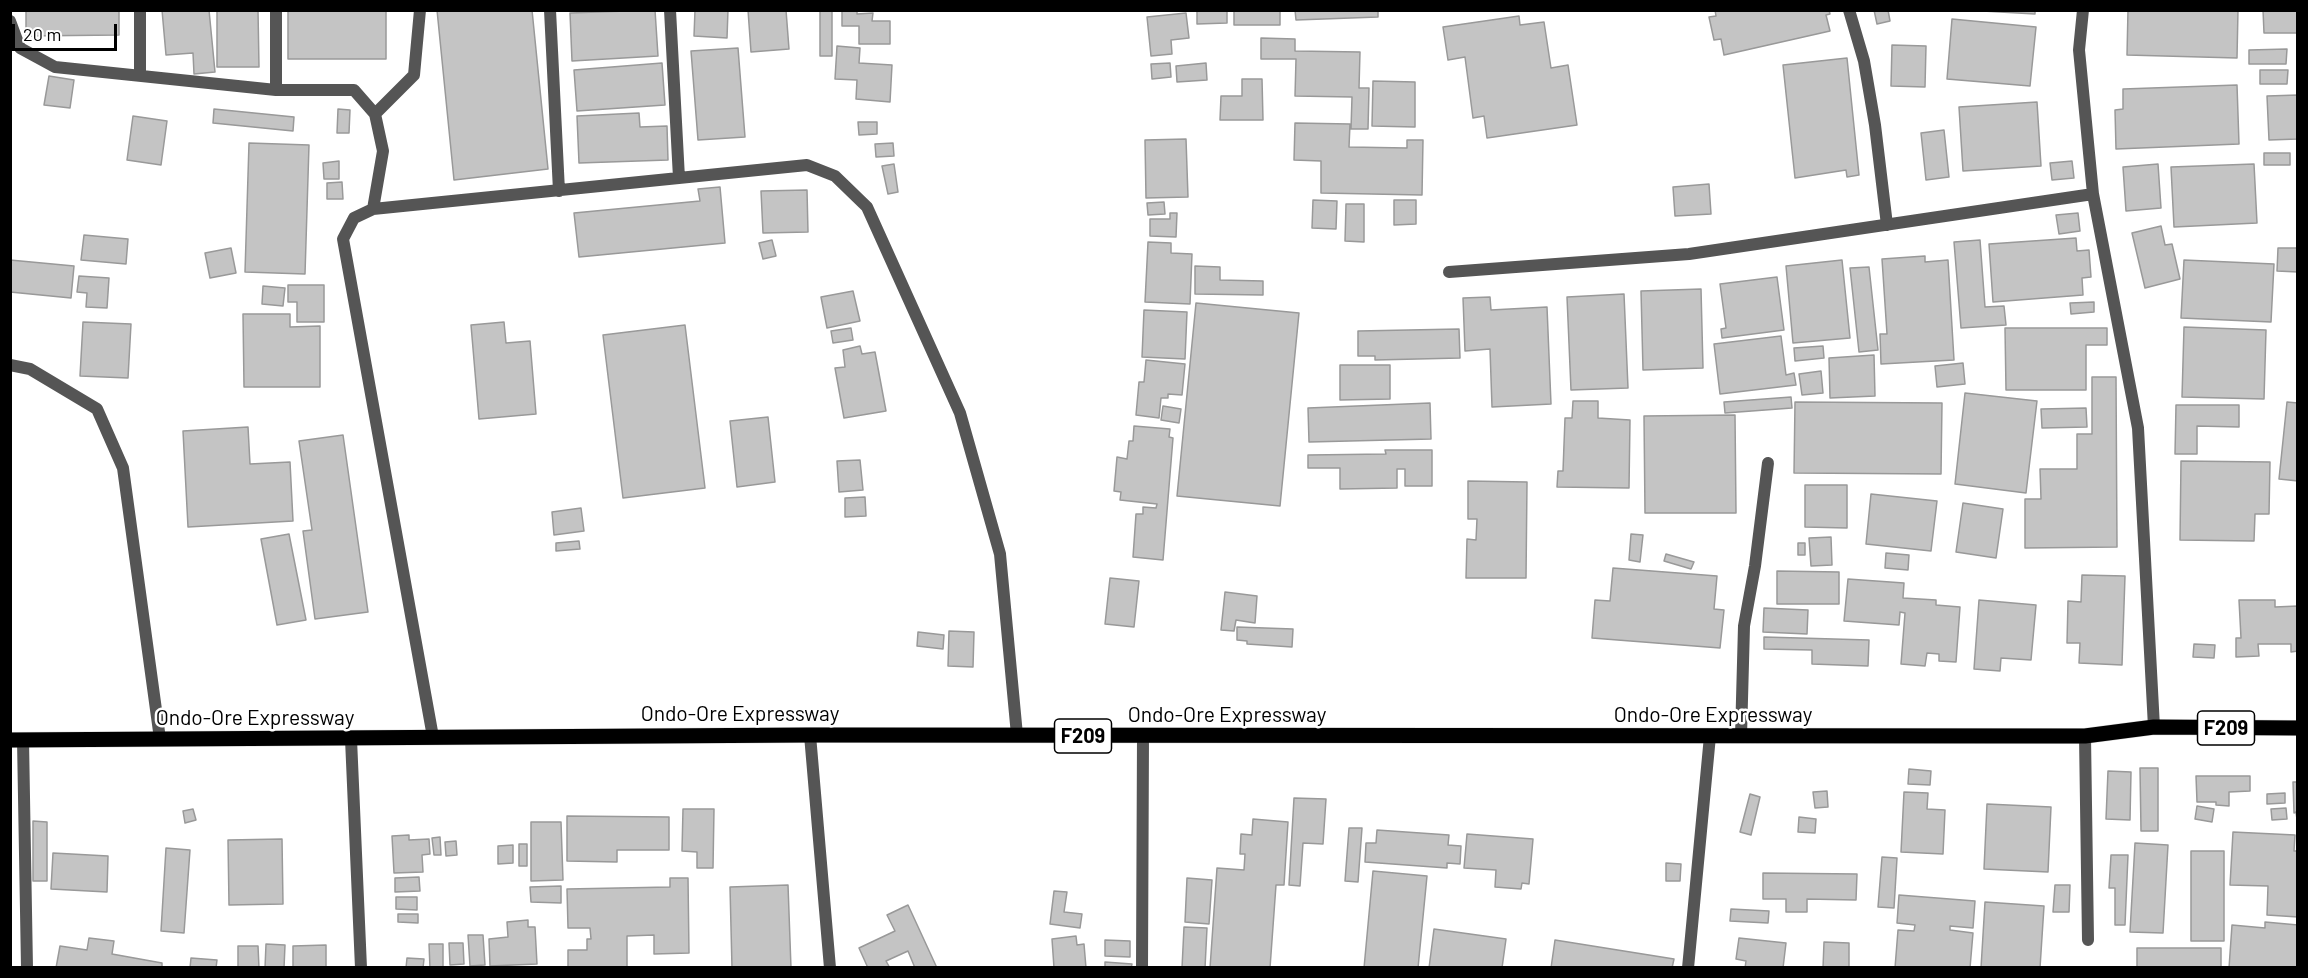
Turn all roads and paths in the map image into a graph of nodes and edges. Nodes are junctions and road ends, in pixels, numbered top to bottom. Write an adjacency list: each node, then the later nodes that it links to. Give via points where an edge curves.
1 (140, 10): 9 (street)
2 (276, 10): 10 (street)
3 (420, 10): 11 (street, via 414,75)
4 (550, 10): 13 (street)
5 (670, 10): 12 (street)
6 (1849, 10): 16 (street, via 1864,61)
7 (2083, 10): 14 (street, via 2079,50)
8 (10, 21): 9 (street, via 20,48 55,67)
9 (140, 76): 10 (street)
10 (276, 90): 11 (street, via 354,90)
11 (375, 114): 15 (street, via 382,151)
12 (679, 178): 13 (street); 23 (street, via 807,165 835,177 867,207 960,413 1000,554)
13 (559, 191): 15 (street)
14 (2093, 194): 16 (street); 20 (street, via 2138,428)
15 (373, 209): 28 (street, via 354,218 343,239)
16 (1887, 225): 17 (street, via 1689,254)
17 (1449, 272)
18 (10, 365): 29 (street, via 30,369 97,409 123,468)
19 (1768, 463): 26 (street, via 1744,626)
20 (2154, 727): 21 (main road, F209); 27 (main road, Ondo-Ore Expressway / F209)
21 (2298, 728)
22 (810, 735): 23 (main road, Ondo-Ore Expressway / F209); 28 (main road, Ondo-Ore Expressway / F209); 35 (street)
23 (1017, 735): 24 (main road, Ondo-Ore Expressway / F209)
24 (1143, 736): 25 (main road, Ondo-Ore Expressway / F209); 36 (street)
25 (1710, 736): 26 (main road, Ondo-Ore Expressway / F209); 37 (street)
26 (1741, 736): 27 (main road, Ondo-Ore Expressway / F209)
27 (2085, 736): 32 (street)
28 (433, 737): 30 (main road, Ondo-Ore Expressway / F209)
29 (160, 739): 30 (main road, Ondo-Ore Expressway / F209); 31 (main road, Ondo-Ore Expressway / F209)
30 (351, 739): 34 (street)
31 (17, 740): 33 (street)
32 (2088, 939)
33 (27, 968)
34 (361, 968)
35 (830, 968)
36 (1142, 968)
37 (1688, 968)

